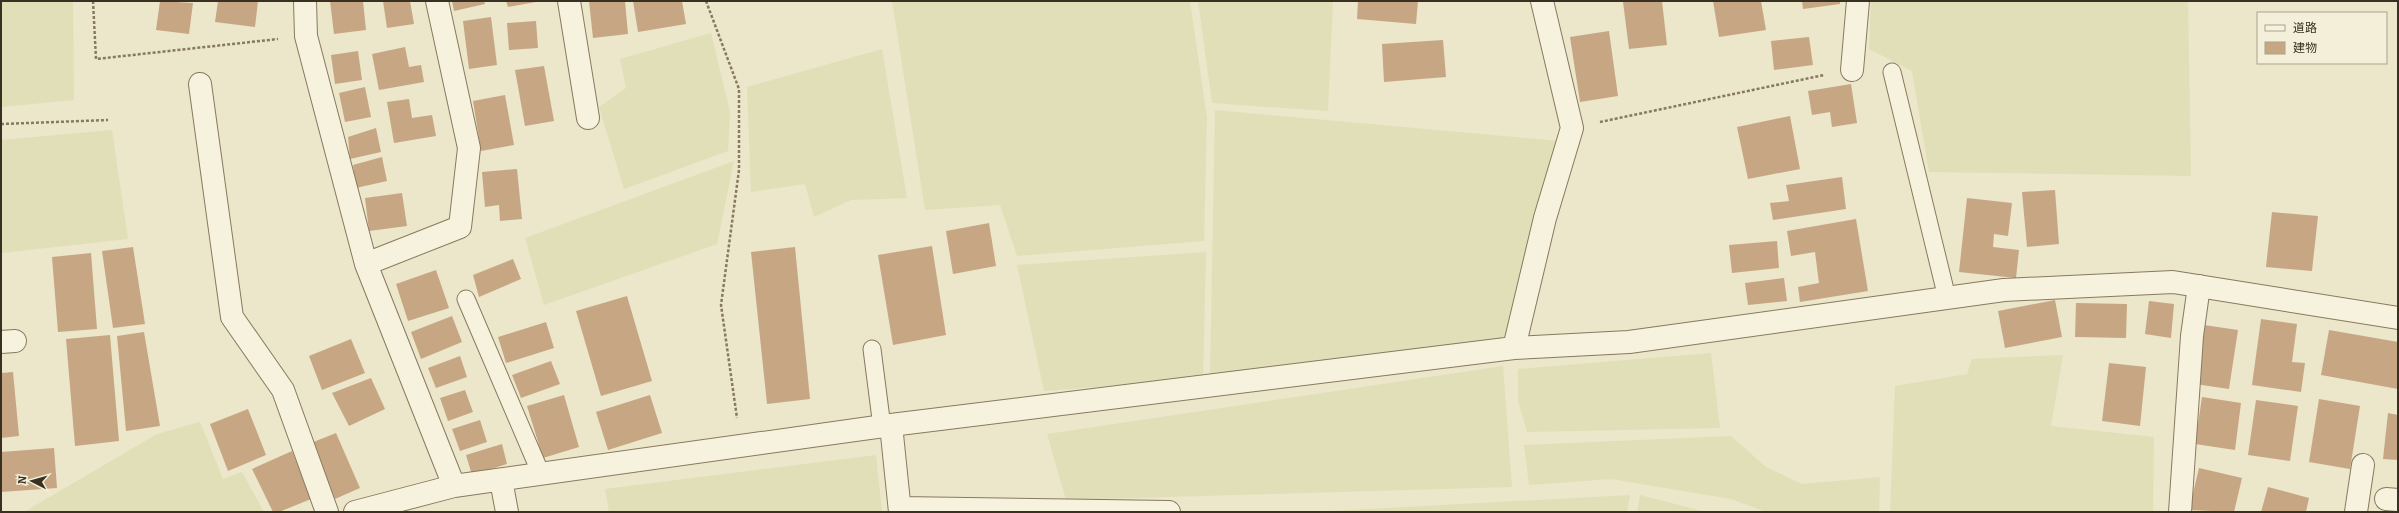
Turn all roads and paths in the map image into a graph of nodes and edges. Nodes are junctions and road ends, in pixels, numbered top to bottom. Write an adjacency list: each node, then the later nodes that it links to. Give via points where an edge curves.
1 (93, 1): 8 (path, via 96,59)
2 (305, 1): 8 (street)
3 (436, 1): 16 (street, via 469,148 460,227)
4 (569, 1): 12 (street)
5 (706, 1): 24 (path, via 739,89 739,170 721,305)
6 (1542, 1): 15 (street)
7 (1858, 1): 9 (street)
8 (306, 36): 16 (street)
9 (1852, 70): 15 (path)
10 (1892, 72): 18 (lane)
11 (200, 84): 30 (street, via 232,317 283,390)
12 (588, 118)
13 (108, 120): 14 (path)
14 (1, 124)
15 (1572, 128): 21 (street, via 1545,218)
16 (366, 264): 28 (street)
17 (2199, 286): 18 (street, via 2173,282 2004,290); 20 (street); 34 (street, via 2192,336)
18 (1947, 298): 21 (street, via 1629,342)
19 (466, 299): 26 (lane)
20 (2398, 318)
21 (1514, 348): 23 (street)
22 (872, 349): 23 (lane)
23 (886, 426): 24 (street); 29 (street)
24 (741, 446): 26 (street)
25 (2363, 465): 35 (street)
26 (541, 474): 27 (street)
27 (501, 480): 28 (street); 32 (street)
28 (454, 486): 31 (street)
29 (900, 510): 33 (street)
30 (327, 512)
31 (355, 512)
32 (507, 512)
33 (1170, 512)
34 (2180, 512)
35 (2356, 512)

